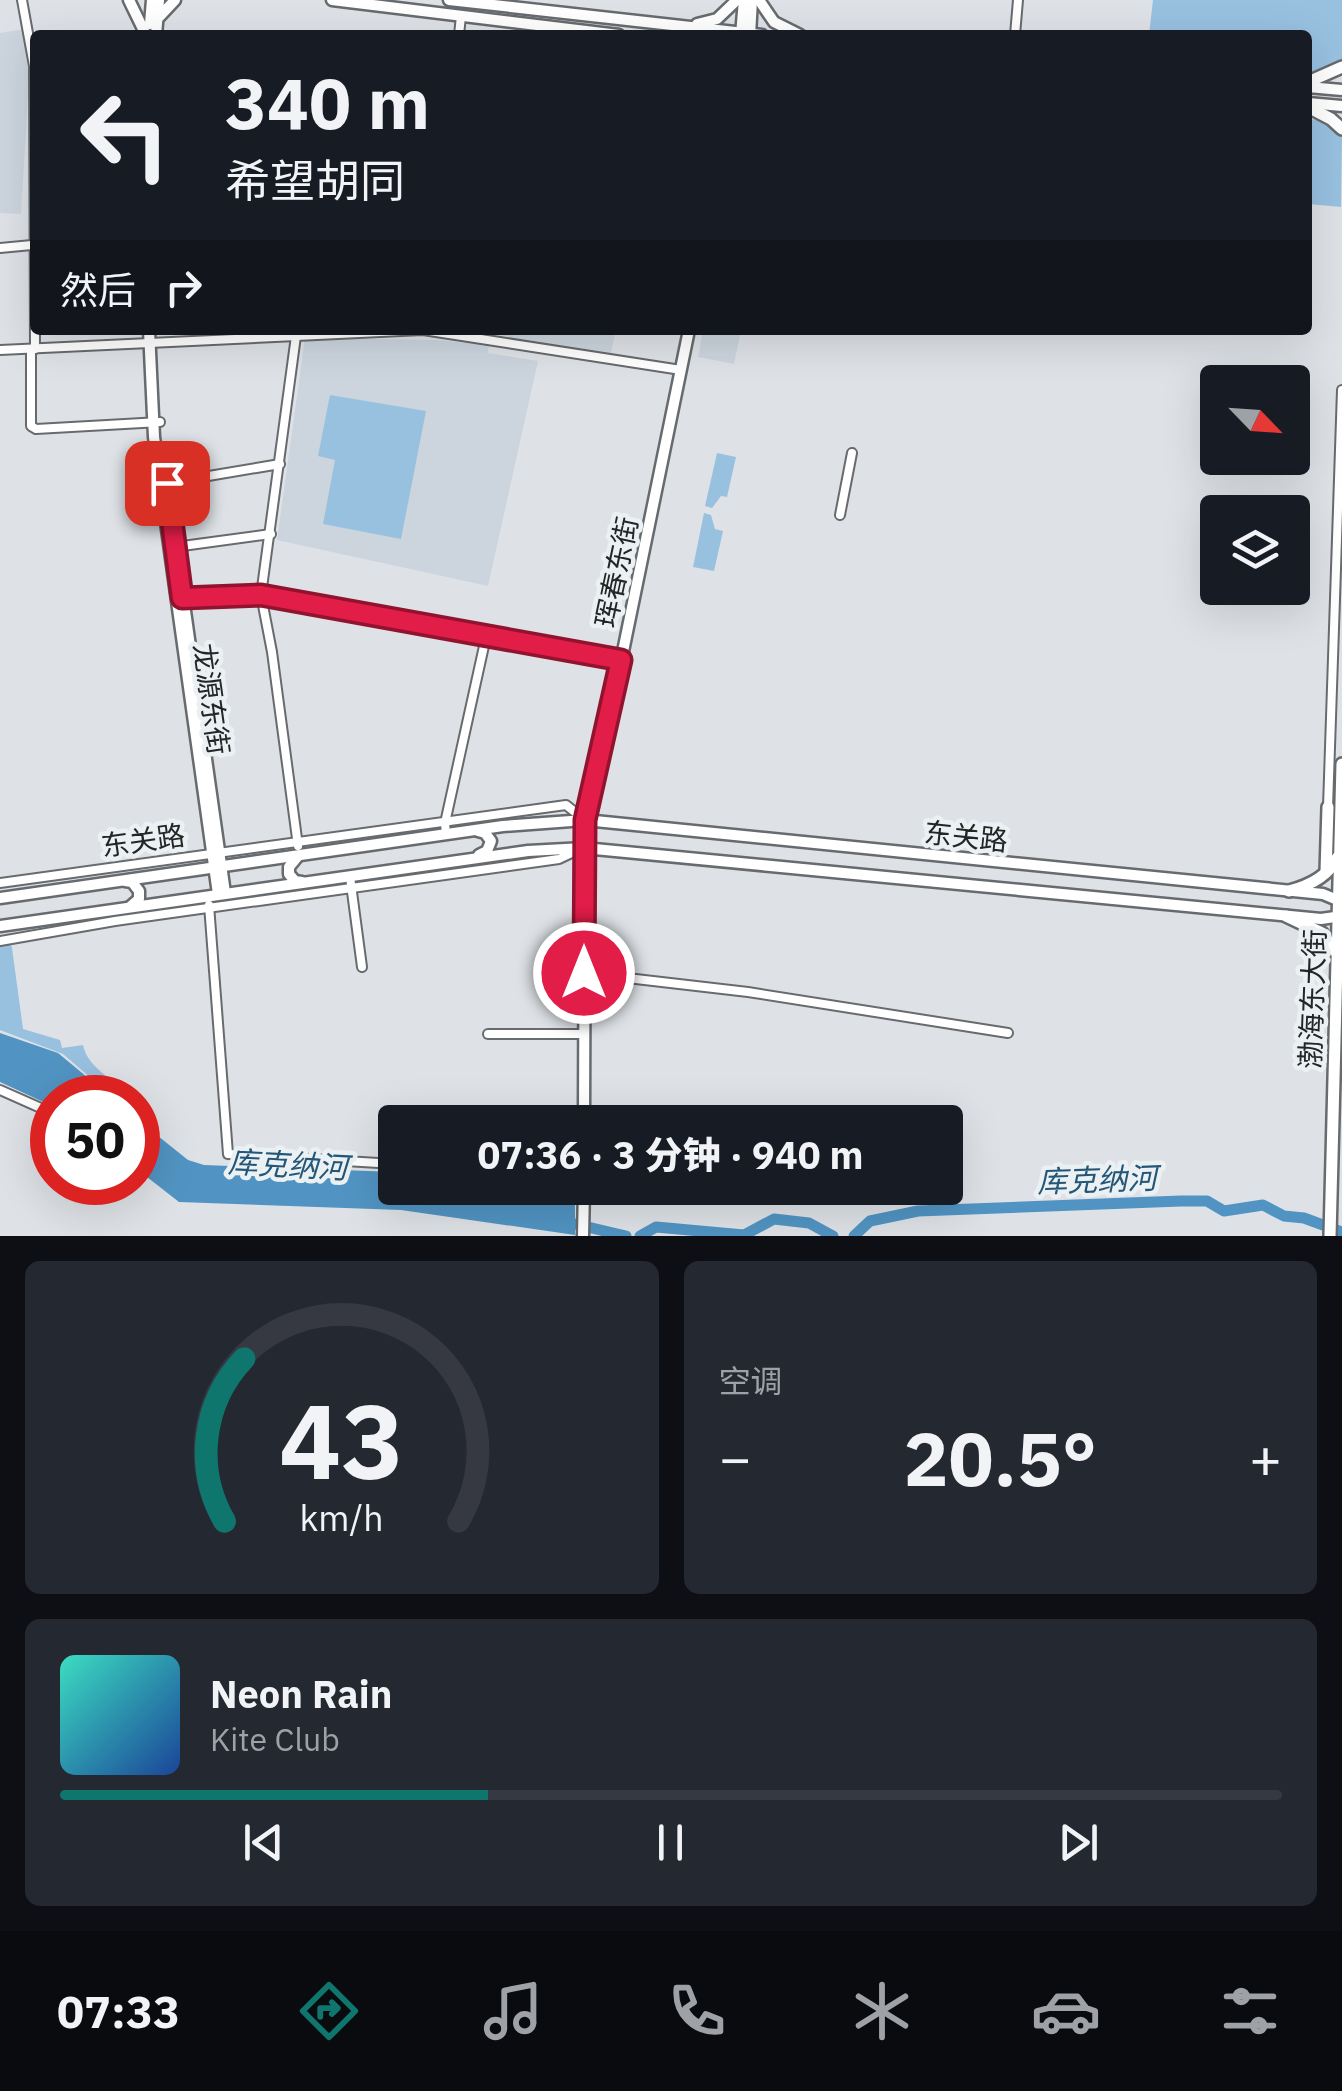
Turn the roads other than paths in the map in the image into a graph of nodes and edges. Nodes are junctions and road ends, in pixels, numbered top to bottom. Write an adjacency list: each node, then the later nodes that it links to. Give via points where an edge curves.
1 (22, 0): 22 (street)
2 (129, 0): 13 (main road)
3 (156, 0): 11 (main road); 14 (main road)
4 (175, 0): 11 (main road)
5 (332, 0): 10 (main road)
6 (454, 0): 9 (main road)
7 (748, 0): 12 (main road, via 710,23); 19 (main road); 20 (main road)
8 (1018, 0): 21 (street)
9 (563, 6): 12 (main road)
10 (462, 16): 16 (street); 17 (main road)
11 (157, 22): 15 (main road)
12 (672, 26): 18 (main road)
13 (147, 30)
14 (151, 30)
15 (153, 30)
16 (460, 30)
17 (571, 30)
18 (708, 30)
19 (745, 30)
20 (790, 30)
21 (1015, 30)
22 (30, 44)
23 (1342, 67): 24 (highway)
24 (1312, 82)
25 (1312, 85): 26 (main road)
26 (1342, 90)
27 (1312, 105): 28 (main road)
28 (1342, 106)
29 (1312, 107): 30 (highway)
30 (1342, 130)
31 (30, 244): 32 (street)
32 (0, 248)
33 (33, 335): 40 (street)
34 (153, 335): 39 (main road, 龙源东街)
35 (317, 335): 38 (street)
36 (455, 335): 42 (street)
37 (688, 335): 42 (main road, 珲春东街)
38 (296, 336): 39 (street); 46 (street)
39 (153, 343): 40 (street); 44 (main road, 龙源东街)
40 (33, 349): 41 (street); 44 (street, via 36,429)
41 (0, 350)
42 (682, 370): 54 (main road, 珲春东街)
43 (1342, 390): 56 (street)
44 (157, 422): 47 (main road, 龙源东街); 52 (main road, 龙源东街)
45 (852, 453): 48 (street)
46 (280, 464): 47 (street); 49 (street)
47 (167, 483): 50 (main road, 龙源东街)
48 (840, 515)
49 (271, 534): 50 (street); 51 (street)
50 (175, 546): 52 (main road, 龙源东街)
51 (261, 595): 52 (street); 53 (street); 61 (street)
52 (178, 598): 64 (main road, 龙源东街)
53 (486, 637): 54 (street); 59 (street)
54 (621, 660): 57 (main road, 珲春东街)
55 (1342, 764): 58 (highway, 渤海东大街)
56 (1328, 807): 68 (highway)
57 (585, 820): 59 (street, 东关路, via 566,805); 60 (main road, 东关路); 62 (main road, 珲春东街); 73 (main road, 东关路)
58 (1341, 826): 63 (highway, 渤海东大街)
59 (446, 828): 60 (main road, 东关路); 61 (street, 东关路); 65 (main road, 东关路)
60 (469, 831): 66 (main road, via 485,833 491,844)
61 (297, 842): 64 (street, 东关路); 65 (street)
62 (584, 848): 66 (main road, 东关路); 72 (street, 东关路, via 559,858); 79 (main road, 东关路); 85 (main road, 珲春东街)
63 (1339, 848): 68 (highway); 76 (highway, 渤海东大街)
64 (215, 853): 67 (main road, 龙源东街); 70 (street, 东关路)
65 (299, 856): 67 (main road, 东关路); 71 (main road, via 290,877)
66 (468, 860): 72 (main road, 东关路)
67 (218, 867): 69 (main road, 东关路); 74 (main road, 龙源东街)
68 (1326, 872): 73 (highway, via 1307,887)
69 (121, 880): 75 (main road, 东关路); 78 (main road, via 136,884 140,895)
70 (0, 883)
71 (312, 883): 72 (main road, 东关路); 74 (main road, 东关路)
72 (350, 883): 77 (street, 东关路); 84 (street)
73 (1289, 890): 76 (main road, 东关路)
74 (217, 894): 77 (street); 78 (main road, 东关路)
75 (0, 898)
76 (1341, 902): 80 (highway, 渤海东大街)
77 (209, 908): 82 (street, 东关路); 92 (street, via 228,1154)
78 (121, 909): 81 (main road, 东关路)
79 (1286, 916): 80 (main road, 东关路); 83 (highway, via 1322,934)
80 (1341, 916): 83 (highway, 渤海东大街)
81 (0, 926)
82 (0, 941)
83 (1339, 956): 95 (highway, 渤海东大街)
84 (362, 967)
85 (584, 973): 86 (street); 88 (main road, 珲春东街)
86 (1008, 1033)
87 (488, 1034): 88 (street)
88 (584, 1034): 91 (main road, 珲春东街)
89 (0, 1090): 90 (street)
90 (30, 1103)
91 (584, 1105)
92 (378, 1163)
93 (582, 1205): 94 (main road)
94 (583, 1236)
95 (1330, 1236)

